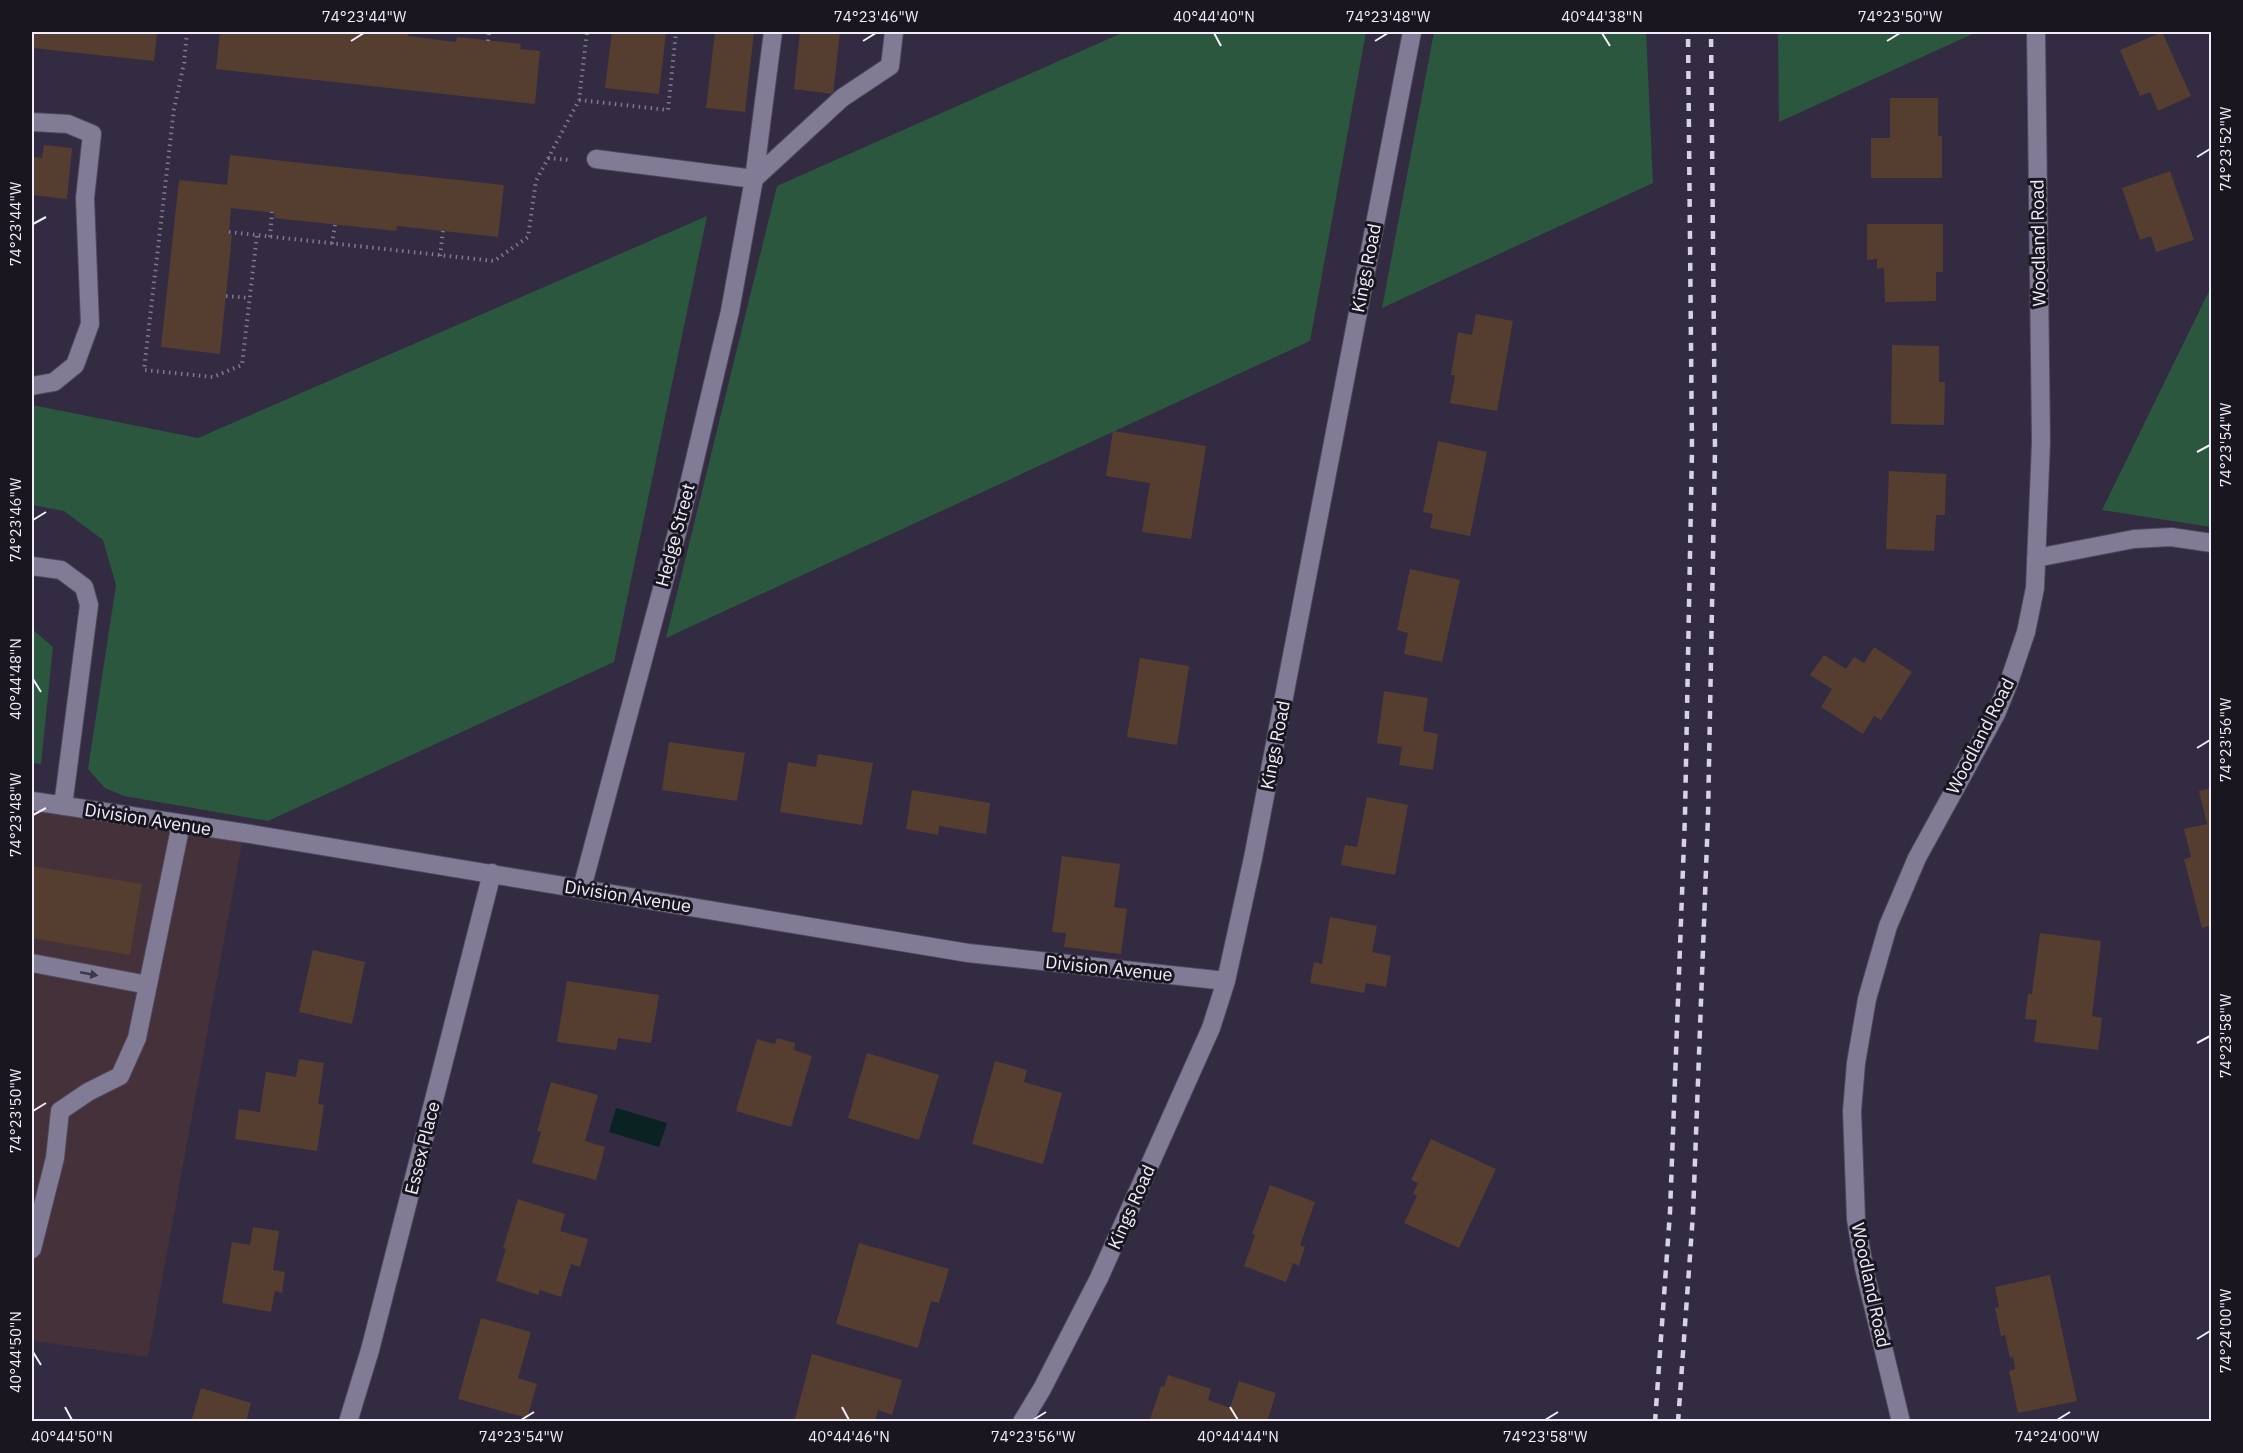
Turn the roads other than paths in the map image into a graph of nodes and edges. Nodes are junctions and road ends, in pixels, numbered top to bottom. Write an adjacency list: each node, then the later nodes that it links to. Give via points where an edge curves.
1 (773, 32): 7 (street, Hedge Street)
2 (894, 32): 7 (street, via 890,66 842,98)
3 (1412, 32): 18 (street, Kings Road)
4 (2036, 32): 10 (street, Woodland Road, via 2041,442)
5 (32, 122): 8 (street, via 68,124 92,134 85,198 90,324 75,365 54,382)
6 (596, 159): 7 (street)
7 (754, 179): 16 (street, Hedge Street, via 730,311 682,514)
8 (32, 386)
9 (2211, 543): 10 (street, via 2171,537 2134,539)
10 (2036, 558): 23 (street, Woodland Road, via 2036,588 2009,682 1996,714 1917,858 1888,926 1867,999 1856,1063 1852,1111 1856,1219)
11 (32, 566): 13 (street, via 61,570 84,587 88,605)
12 (32, 801): 13 (street, Division Avenue)
13 (63, 806): 14 (street, Division Avenue)
14 (181, 824): 15 (street, Division Avenue); 19 (street)
15 (492, 873): 16 (street, Division Avenue); 21 (street, Essex Place, via 370,1350)
16 (582, 888): 18 (street, Division Avenue, via 968,953)
17 (32, 963): 19 (street, one-way to 19)
18 (1226, 981): 22 (street, Kings Road, via 1211,1028 1099,1278)
19 (148, 985): 20 (street, via 137,1038 120,1076 60,1111 55,1158)
20 (32, 1250)
21 (348, 1422)
22 (1022, 1422)
23 (1901, 1422)

